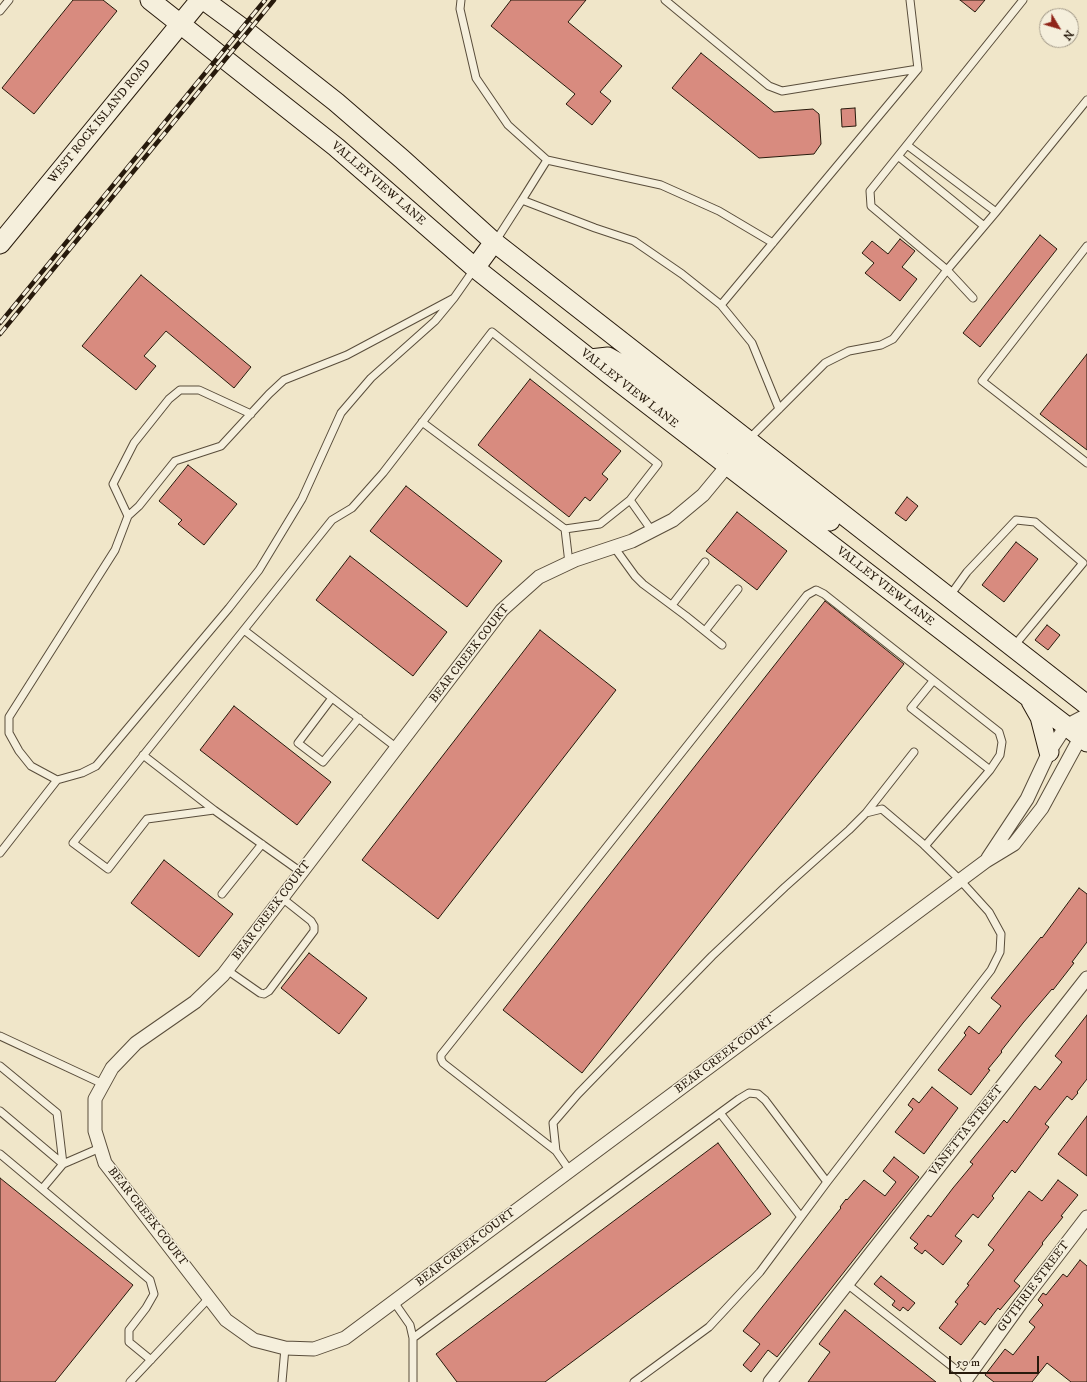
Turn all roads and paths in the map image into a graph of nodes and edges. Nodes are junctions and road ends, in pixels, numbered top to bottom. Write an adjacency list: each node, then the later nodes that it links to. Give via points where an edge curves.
1 (8, 0): 9 (lane)
2 (200, 0): 10 (main road, WEST ROCK ISLAND ROAD)
3 (204, 0): 19 (main road, via 336,102)
4 (461, 0): 15 (lane, via 460,10 476,78 508,125)
5 (665, 0): 11 (lane, via 769,86 782,91)
6 (910, 0): 11 (lane)
7 (1023, 0): 13 (lane)
8 (158, 4): 10 (main road, VALLEY VIEW LANE)
9 (0, 11)
10 (181, 23): 21 (main road, WEST ROCK ISLAND ROAD); 23 (main road, VALLEY VIEW LANE, via 336,147)
11 (918, 69): 20 (lane)
12 (1087, 100): 17 (lane)
13 (907, 145): 14 (lane); 17 (lane)
14 (898, 156): 18 (lane); 24 (lane, via 870,191 870,206)
15 (547, 160): 16 (lane); 20 (lane, via 661,185 718,211)
16 (522, 200): 19 (lane); 27 (lane, via 634,241)
17 (996, 212): 18 (lane)
18 (984, 226): 24 (lane)
19 (494, 242): 23 (main road); 32 (main road)
20 (773, 243): 27 (lane)
21 (0, 244)
22 (1087, 246): 33 (lane, via 982,381)
23 (475, 268): 25 (lane); 28 (main road, VALLEY VIEW LANE)
24 (946, 270): 26 (lane); 29 (lane, via 893,339 881,345 849,351 825,363)
25 (454, 298): 30 (lane, via 347,355 284,380); 63 (lane, via 435,321 371,378 341,413 285,530 259,570 229,608 96,766)
26 (973, 298)
27 (721, 305): 29 (lane, via 752,343)
28 (590, 359): 32 (main road, via 608,357 626,366 725,442 735,446); 34 (main road, VALLEY VIEW LANE)
29 (779, 409): 32 (lane)
30 (251, 414): 36 (lane, via 221,446 175,461); 36 (lane, via 199,390 180,390 169,399 134,443 113,484)
31 (422, 422): 35 (lane, via 492,332 658,464); 37 (lane); 46 (lane, via 352,508 332,520)
32 (748, 440): 34 (street, BEAR CREEK COURT); 40 (main road)
33 (1087, 463)
34 (727, 465): 38 (street, BEAR CREEK COURT, via 703,495 673,520); 40 (main road, via 741,456 753,461 849,536 868,545); 52 (main road, VALLEY VIEW LANE)
35 (630, 500): 37 (lane, via 600,524); 38 (lane)
36 (128, 516): 63 (lane, via 115,550 9,717 9,733 19,751 31,766)
37 (565, 529): 42 (lane)
38 (652, 531): 39 (street, BEAR CREEK COURT)
39 (614, 547): 42 (street, BEAR CREEK COURT); 45 (lane, via 635,576)
40 (886, 548): 44 (main road)
41 (705, 562): 45 (lane)
42 (570, 563): 58 (street, BEAR CREEK COURT, via 539,578 502,610)
43 (738, 589): 47 (lane)
44 (948, 597): 49 (main road); 49 (lane, via 967,572 1016,520 1035,522 1083,563)
45 (672, 605): 47 (lane)
46 (244, 630): 51 (lane); 61 (lane)
47 (705, 631): 48 (lane)
48 (722, 645)
49 (1013, 648): 53 (main road)
50 (933, 681): 62 (lane, via 999,732 1002,742 1000,755); 62 (lane, via 911,708); 82 (lane, via 824,594 816,590 802,601 441,1055 443,1062)
51 (332, 698): 55 (lane); 55 (lane, via 298,743 323,762)
52 (1030, 698): 56 (main road, VALLEY VIEW LANE); 60 (main road, via 1040,717)
53 (1087, 706)
54 (1087, 715): 56 (street, BEAR CREEK COURT)
55 (359, 718): 58 (lane)
56 (1066, 726): 57 (main road, VALLEY VIEW LANE); 60 (street, BEAR CREEK COURT)
57 (1086, 731): 69 (street, BEAR CREEK COURT, via 1042,808 1014,844)
58 (397, 748): 70 (street, BEAR CREEK COURT)
59 (914, 752): 65 (lane)
60 (1049, 752): 69 (street, BEAR CREEK COURT, via 1027,799)
61 (143, 755): 64 (lane); 64 (lane, via 73,843 108,869 147,819)
62 (990, 770): 67 (lane)
63 (57, 780): 68 (lane)
64 (214, 810): 66 (lane)
65 (866, 813): 67 (lane, via 882,808); 82 (lane, via 712,956 578,1094 553,1124)
66 (262, 844): 70 (lane); 72 (lane)
67 (925, 846): 71 (lane)
68 (0, 853)
69 (986, 861): 71 (street, BEAR CREEK COURT)
70 (301, 872): 73 (street, BEAR CREEK COURT)
71 (960, 880): 85 (street, BEAR CREEK COURT); 86 (lane, via 989,912 1001,934 1000,952 991,970)
72 (222, 894)
73 (282, 898): 74 (street, BEAR CREEK COURT); 74 (lane, via 311,921 314,932 269,992 260,993)
74 (227, 970): 78 (street, BEAR CREEK COURT, via 195,1002 136,1043 112,1068)
75 (1087, 978): 90 (street, VANETTA STREET)
76 (0, 1036): 78 (lane)
77 (0, 1066): 84 (lane, via 57,1113)
78 (103, 1084): 81 (street, BEAR CREEK COURT, via 95,1099 95,1131)
79 (0, 1111): 84 (lane)
80 (720, 1113): 86 (lane, via 749,1093 758,1094); 88 (lane); 93 (lane)
81 (100, 1148): 84 (lane); 91 (street, BEAR CREEK COURT, via 105,1163)
82 (556, 1151): 85 (lane)
83 (0, 1154): 87 (lane)
84 (63, 1164): 87 (lane)
85 (570, 1171): 92 (street, BEAR CREEK COURT)
86 (827, 1182): 88 (lane)
87 (42, 1189): 95 (lane, via 150,1280 154,1294 129,1330 129,1342)
88 (801, 1217): 100 (lane, via 760,1272 709,1327)
89 (1087, 1217): 96 (street, GUTHRIE STREET, via 1021,1303)
90 (847, 1284): 96 (lane); 101 (street, VANETTA STREET)
91 (209, 1298): 94 (street, BEAR CREEK COURT, via 226,1320 254,1340); 95 (lane)
92 (394, 1302): 93 (lane, via 410,1324); 94 (street, BEAR CREEK COURT, via 345,1338 314,1349)
93 (413, 1338): 99 (lane)
94 (284, 1348): 98 (lane)
95 (151, 1360): 97 (lane)
96 (969, 1380)
97 (130, 1382)
98 (282, 1382)
99 (413, 1382)
100 (634, 1382)
101 (770, 1382)

